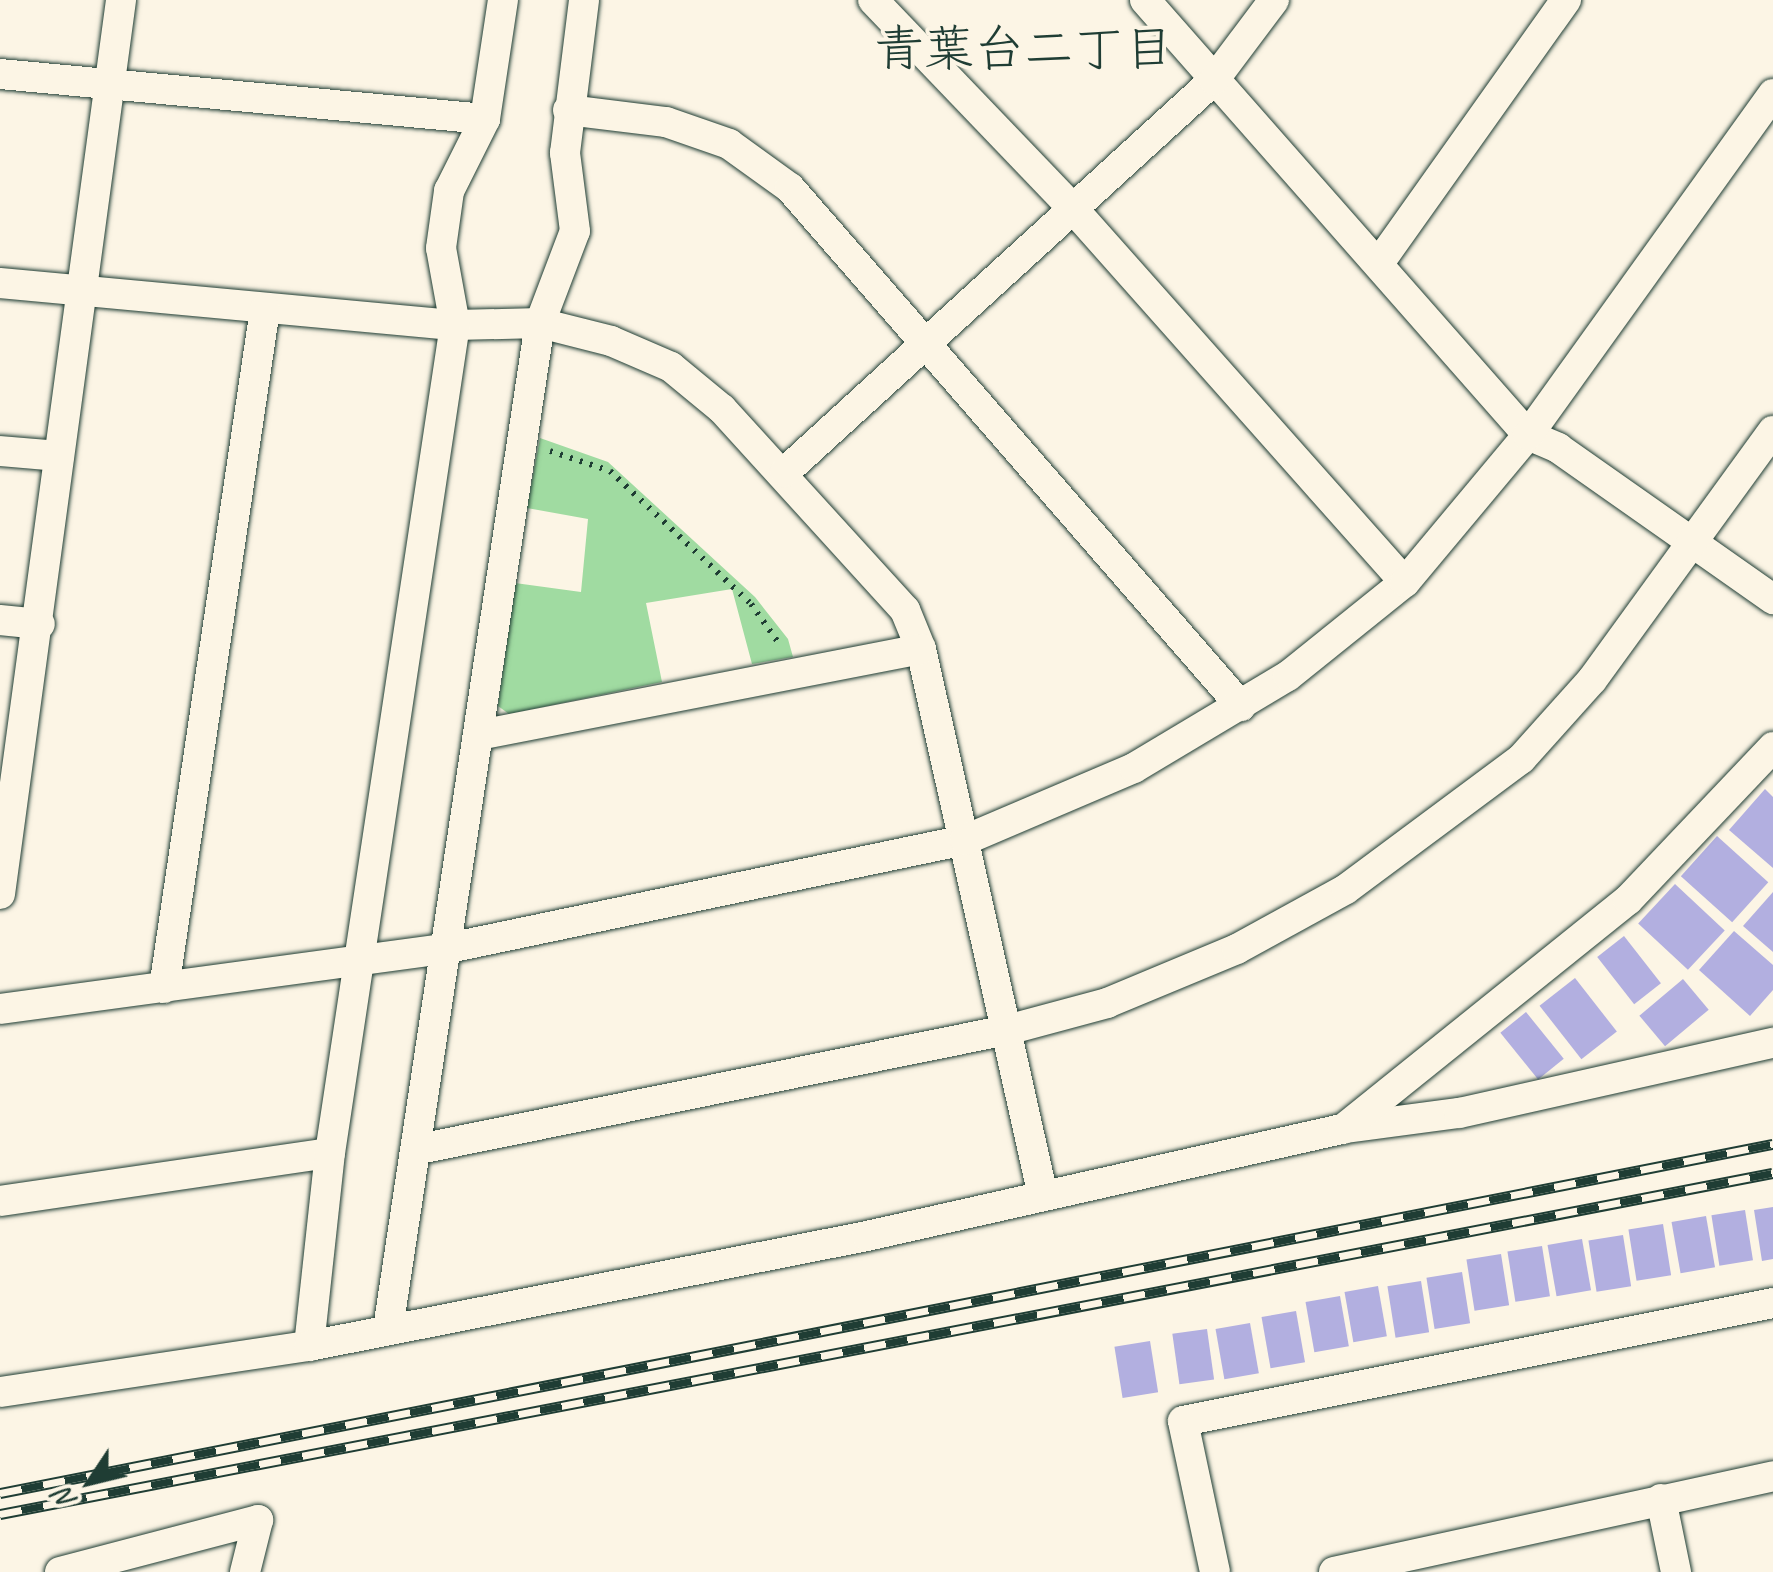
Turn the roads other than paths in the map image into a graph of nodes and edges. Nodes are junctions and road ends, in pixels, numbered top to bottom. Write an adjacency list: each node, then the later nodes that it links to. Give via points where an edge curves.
1 (121, 0): 10 (street)
2 (503, 0): 13 (street)
3 (584, 0): 12 (street)
4 (873, 0): 14 (street)
5 (1145, 0): 9 (street)
6 (1274, 0): 9 (street)
7 (1566, 0): 15 (street)
8 (0, 74): 10 (street)
9 (1214, 80): 14 (street); 15 (street)
10 (110, 85): 13 (street); 17 (street)
11 (1773, 94): 23 (street)
12 (568, 110): 19 (street, via 565,153 575,231); 21 (street, via 666,122 729,144 790,188)
13 (485, 119): 20 (street, via 449,191 441,248)
14 (1076, 212): 21 (street); 28 (street)
15 (1379, 263): 23 (street)
16 (0, 283): 17 (street)
17 (80, 291): 18 (street); 25 (street)
18 (265, 309): 20 (street); 41 (street)
19 (540, 323): 20 (street); 26 (street, via 671,367); 34 (street)
20 (454, 325): 40 (street)
21 (925, 343): 26 (street); 33 (street)
22 (1773, 431): 27 (street)
23 (1528, 436): 27 (street, via 1558,448); 28 (street)
24 (0, 450): 25 (street)
25 (59, 456): 31 (street)
26 (785, 472): 32 (street, via 905,610)
27 (1695, 543): 29 (street); 43 (street, via 1592,680 1521,760 1430,831 1346,888 1236,949 1107,1004)
28 (1405, 582): 33 (street)
29 (1773, 599)
30 (0, 620): 31 (street)
31 (40, 624): 36 (street)
32 (921, 650): 34 (street); 37 (street)
33 (1241, 706): 37 (street, via 1078,796)
34 (479, 735): 39 (street)
35 (1773, 747): 45 (street, via 1628,900)
36 (5, 822): 38 (street)
37 (966, 840): 39 (street); 43 (street)
38 (0, 894)
39 (444, 949): 40 (street); 46 (street)
40 (360, 957): 41 (street); 47 (street)
41 (164, 988): 42 (street)
42 (0, 1008)
43 (1007, 1030): 46 (street); 48 (street)
44 (1769, 1040): 45 (street, via 1459,1113)
45 (1343, 1128): 48 (street, via 1235,1158)
46 (420, 1149): 51 (street)
47 (330, 1153): 49 (street); 52 (street)
48 (1043, 1196): 51 (street)
49 (0, 1201)
50 (1773, 1303): 58 (street, via 1183,1421)
51 (388, 1329): 52 (street)
52 (309, 1346): 53 (street)
53 (0, 1392)
54 (1773, 1476): 55 (street)
55 (1661, 1499): 59 (street); 60 (street)
56 (60, 1572): 57 (street, via 258,1520)
57 (245, 1572)
58 (1216, 1572)
59 (1334, 1572)
60 (1676, 1572)

